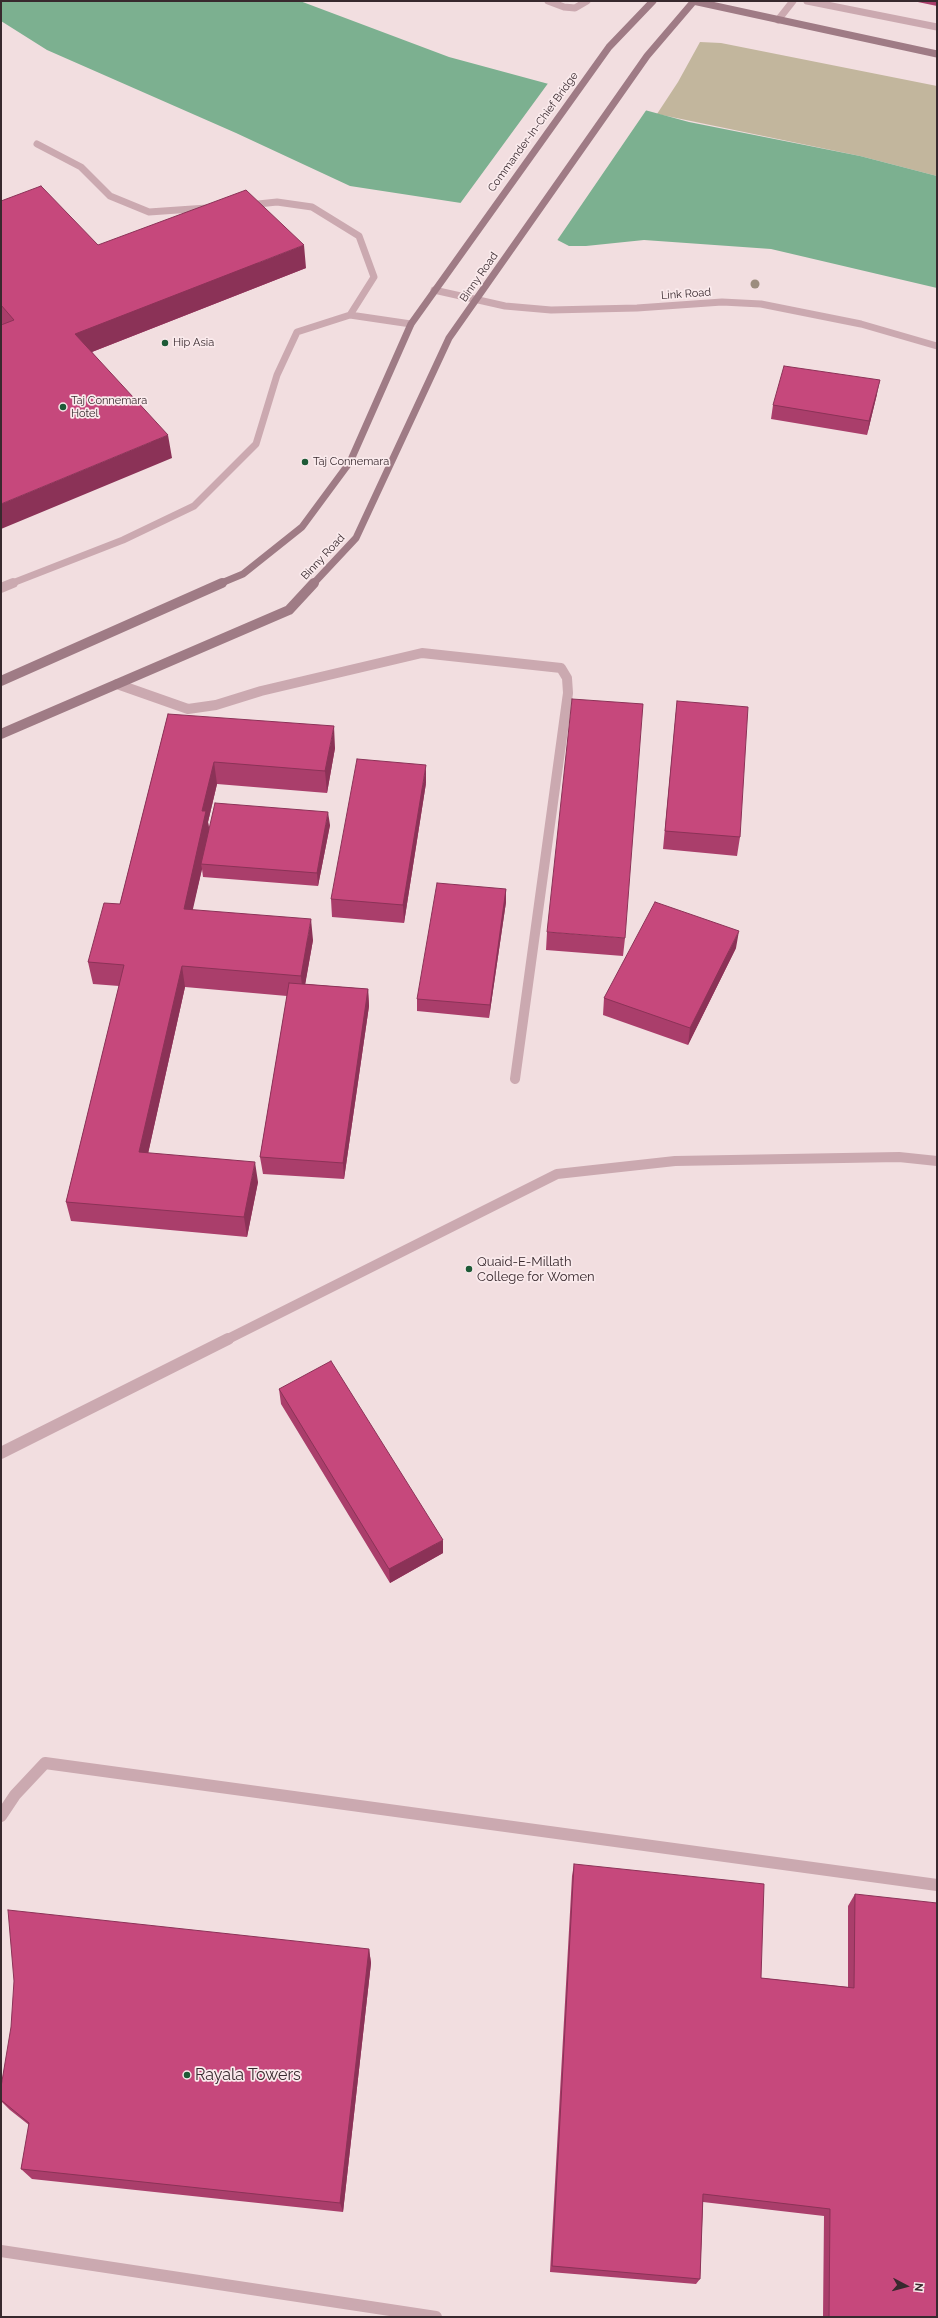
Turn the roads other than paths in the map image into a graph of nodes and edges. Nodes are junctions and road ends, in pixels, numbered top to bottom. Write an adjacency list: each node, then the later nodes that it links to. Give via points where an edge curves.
1 (548, 1): 2 (street, via 575,8)
2 (587, 1)
3 (653, 1): 13 (main road, Commander-In-Chief Bridge, via 609,47)
4 (694, 1): 7 (main road); 14 (main road, Binny Road, via 647,56)
5 (793, 1): 7 (street)
6 (807, 1): 8 (street)
7 (778, 20): 9 (main road)
8 (937, 27)
9 (937, 54)
10 (37, 144): 12 (street, via 81,167 110,196 149,212)
11 (237, 206): 15 (street, via 277,202 312,207 359,236 374,277)
12 (214, 208)
13 (434, 290): 14 (street, Link Road); 16 (main road)
14 (476, 300): 17 (street, Link Road, via 526,308 584,311 742,302 826,316); 20 (main road, Binny Road, via 449,338 356,538 289,610)
15 (350, 315): 16 (street); 18 (street, via 297,332 277,375 256,444 194,506 123,540)
16 (411, 324): 19 (main road, via 350,462 302,527 243,574)
17 (937, 346)
18 (1, 588)
19 (1, 681)
20 (117, 684): 21 (main road, Binny Road); 22 (street, via 188,709 216,705 261,691 422,653 561,668 567,678 568,693)
21 (1, 734)
22 (515, 1079)
23 (937, 1161): 24 (street, via 900,1156 675,1161 557,1174)
24 (1, 1453)
25 (1, 1816): 26 (street, via 15,1796 45,1763)
26 (937, 1885)
27 (1, 2251): 28 (street)
28 (436, 2317)

